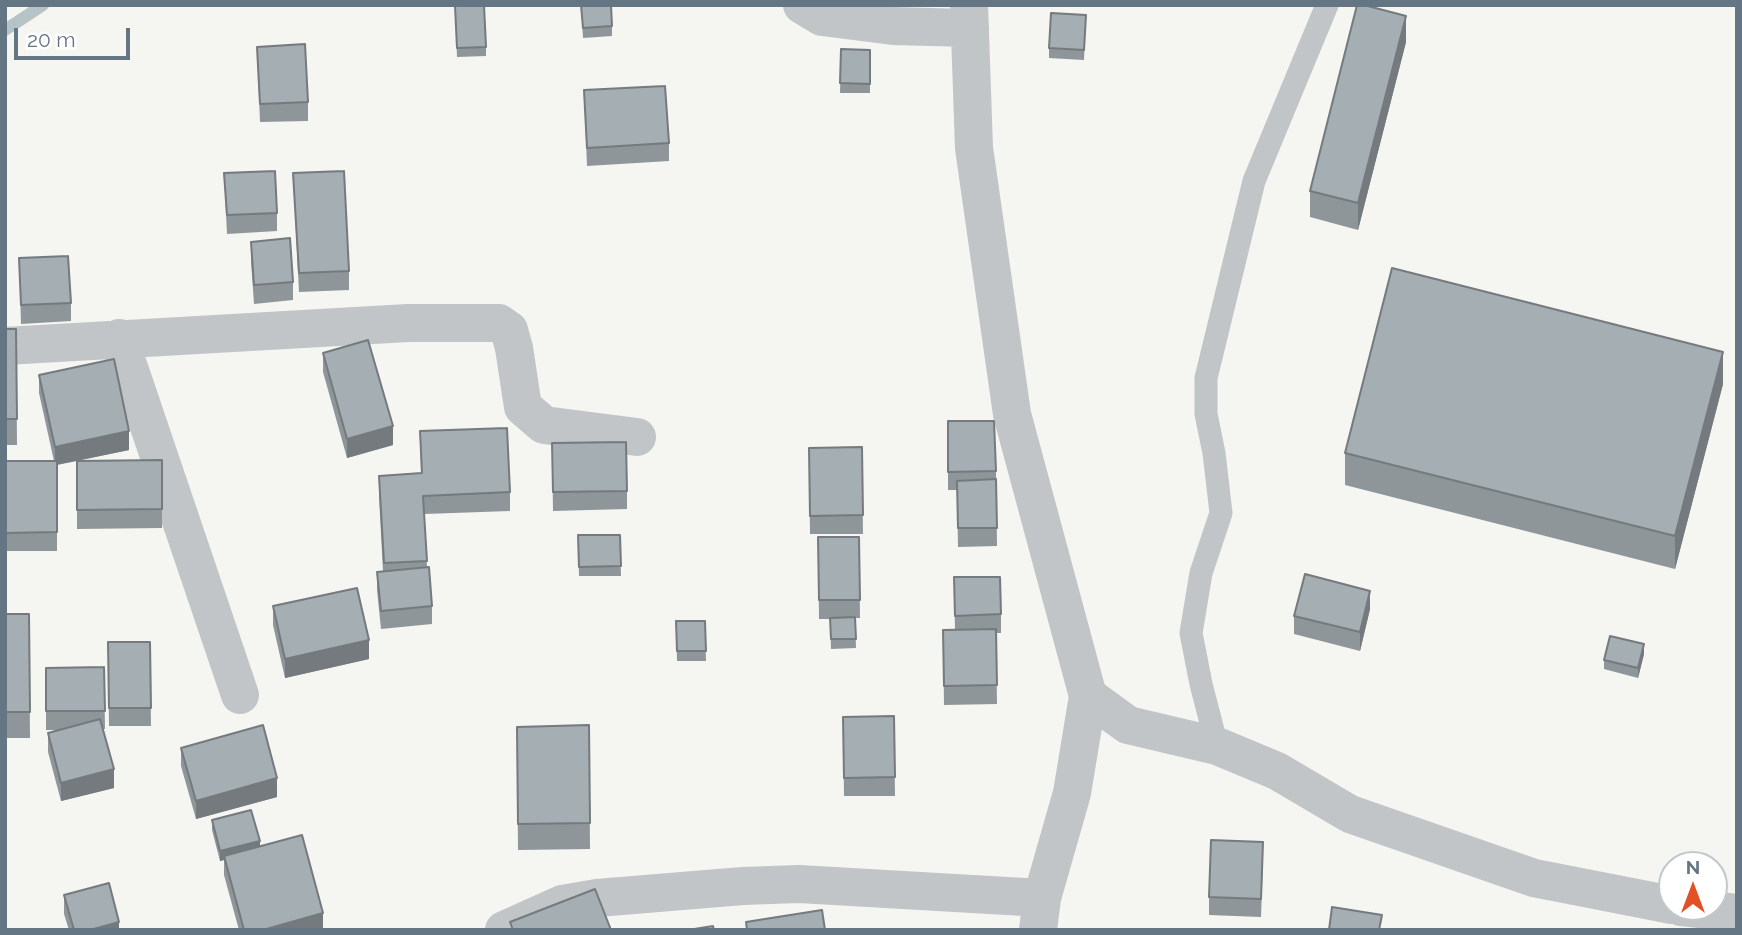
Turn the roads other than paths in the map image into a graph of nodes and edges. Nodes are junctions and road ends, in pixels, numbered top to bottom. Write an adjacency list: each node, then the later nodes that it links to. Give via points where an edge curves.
1 (802, 5): 3 (street, via 822,17 892,26)
2 (1327, 5): 9 (lane, via 1254,181 1206,378 1206,414 1221,513 1201,572 1191,633)
3 (970, 16): 8 (street, via 974,148 1012,414)
4 (119, 338): 5 (street); 6 (street, via 408,323 499,323 509,330 523,407 544,425); 7 (street)
5 (5, 346)
6 (636, 437)
7 (240, 695)
8 (1088, 695): 9 (street, via 1128,725); 11 (street, via 1072,793)
9 (1217, 746): 10 (street, via 1277,771 1350,814 1389,828 1534,878)
10 (1658, 902)
11 (1040, 914): 12 (street, via 799,884 597,898 562,904)
12 (504, 930)

